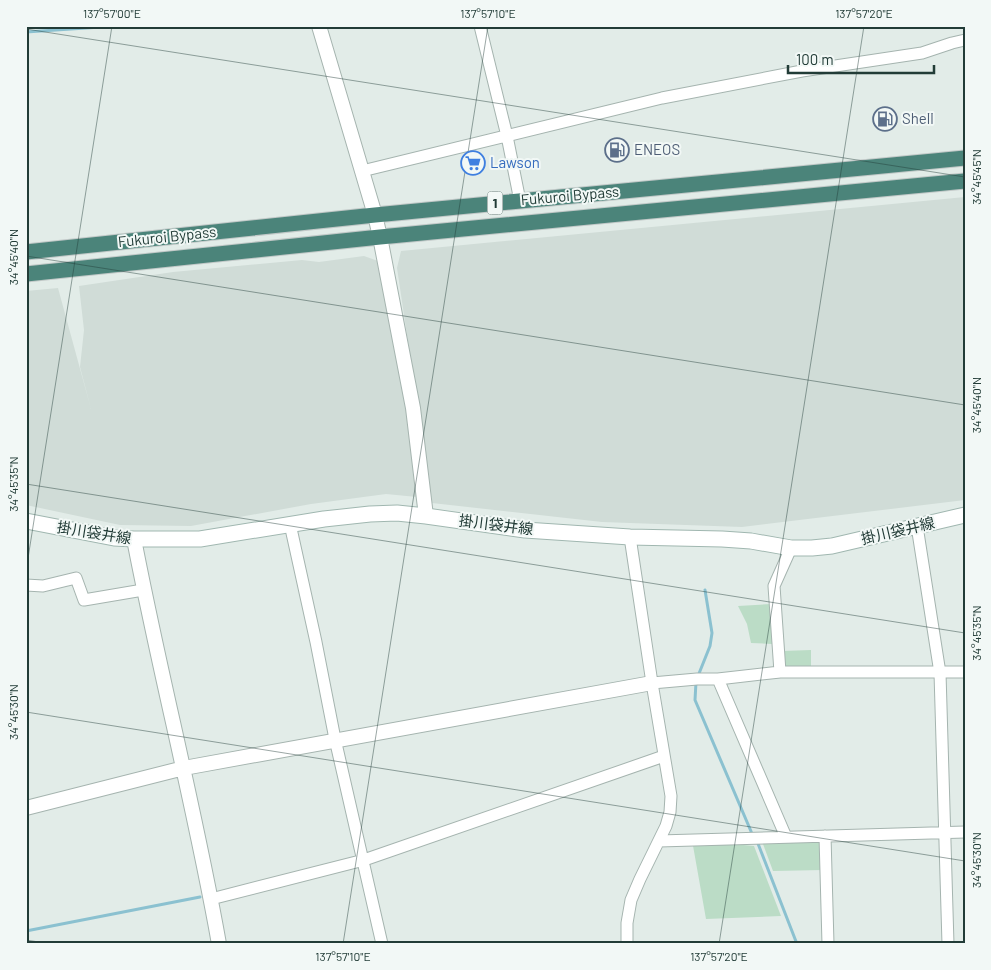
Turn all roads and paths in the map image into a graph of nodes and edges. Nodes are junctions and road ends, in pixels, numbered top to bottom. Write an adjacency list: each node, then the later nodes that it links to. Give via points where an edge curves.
1 (319, 26): 6 (street)
2 (480, 26): 4 (street)
3 (965, 40): 4 (street, via 922,53 802,71 662,98)
4 (506, 136): 6 (street); 8 (street)
5 (965, 158): 8 (highway, Fukuroi Bypass / 1)
6 (362, 171): 9 (street)
7 (965, 182): 10 (highway, Fukuroi Bypass / 1)
8 (520, 201): 9 (highway, Fukuroi Bypass / 1)
9 (375, 215): 10 (street); 11 (highway, Fukuroi Bypass / 1)
10 (380, 237): 12 (highway, Fukuroi Bypass / 1); 14 (street, via 413,408)
11 (26, 252)
12 (26, 274)
13 (965, 515): 17 (main road, 掛川袋井線)
14 (426, 516): 16 (main road, 掛川袋井線, via 370,514); 18 (main road, 掛川袋井線, via 524,530)
15 (26, 521): 19 (main road, 掛川袋井線)
16 (290, 524): 19 (main road, 掛川袋井線, via 200,539); 28 (street)
17 (917, 526): 20 (main road, 掛川袋井線, via 832,546); 25 (street)
18 (630, 537): 20 (main road, 掛川袋井線, via 722,539); 27 (street)
19 (134, 539): 22 (street)
20 (791, 548): 23 (street, via 774,586)
21 (26, 585): 22 (street, via 43,586 76,578 84,600)
22 (144, 590): 30 (street)
23 (780, 672): 25 (street); 26 (street)
24 (965, 672): 25 (street)
25 (940, 673): 32 (street)
26 (718, 678): 27 (street); 35 (street)
27 (652, 683): 28 (street); 29 (street)
28 (335, 740): 30 (street); 37 (street)
29 (664, 756): 36 (street, via 671,796 670,812); 37 (street)
30 (184, 768): 31 (street); 38 (street)
31 (26, 808)
32 (945, 832): 33 (street); 34 (street); 43 (street)
33 (965, 832)
34 (825, 836): 35 (street); 42 (street)
35 (786, 837): 36 (street)
36 (659, 840): 41 (street, via 631,900)
37 (364, 860): 38 (street); 40 (street)
38 (211, 899): 39 (street)
39 (219, 944)
40 (382, 944)
41 (627, 944)
42 (828, 944)
43 (948, 944)

